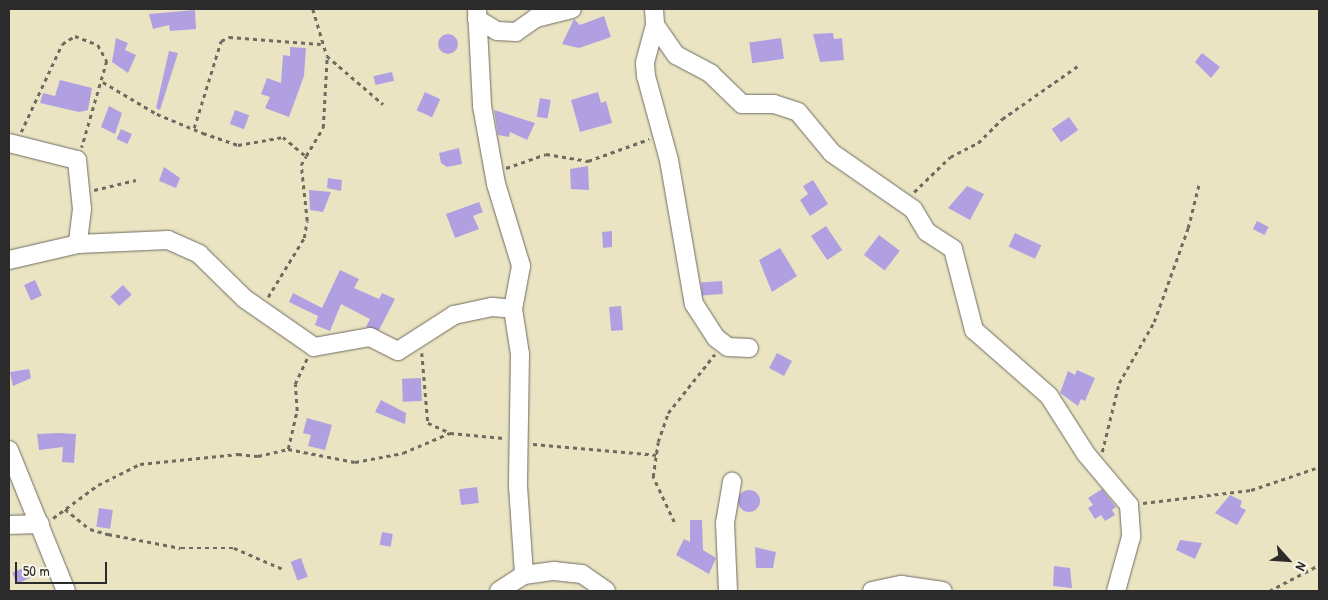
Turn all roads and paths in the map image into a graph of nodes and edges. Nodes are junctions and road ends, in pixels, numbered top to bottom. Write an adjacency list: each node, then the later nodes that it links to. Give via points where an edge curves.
1 (313, 9): 5 (path)
2 (572, 9): 3 (street, via 545,14 516,32 497,31)
3 (477, 14): 15 (street, via 482,106)
4 (654, 17): 11 (street, via 645,63); 19 (street, via 668,47 711,74 735,101 780,105 798,112 832,153 859,176)
5 (321, 44): 6 (path); 10 (path, via 229,37 222,41)
6 (327, 56): 9 (path); 13 (path, via 323,128)
7 (1079, 65): 19 (path, via 1002,119 978,143 950,157)
8 (103, 82): 10 (path, via 157,114); 12 (path, via 104,50 69,37); 14 (path)
9 (383, 104)
10 (194, 128): 13 (path, via 238,145 284,137)
11 (662, 135): 15 (path, via 588,161 546,154); 26 (street, via 694,304 703,324)
12 (10, 143): 14 (street)
13 (306, 156): 23 (path, via 301,166 307,221 304,238 280,272)
14 (77, 160): 18 (street)
15 (494, 172): 22 (street, via 521,266)
16 (136, 180): 18 (path)
17 (1199, 184): 34 (path, via 1188,228 1154,322 1119,383)
18 (81, 193): 20 (street)
19 (904, 201): 34 (street, via 927,232 953,249 974,330 1049,396)
20 (78, 244): 21 (street); 23 (street, via 157,239 183,245)
21 (9, 260)
22 (513, 309): 24 (street, via 473,309 454,315); 29 (street, via 521,362)
23 (264, 313): 25 (street)
24 (422, 339): 25 (street, via 398,351 370,337 320,347); 28 (path, via 425,417 428,424)
25 (307, 344): 30 (path, via 307,360 295,384 296,411)
26 (728, 347): 27 (street); 32 (path, via 715,354 668,413)
27 (749, 348)
28 (450, 433): 29 (path); 30 (path, via 403,453 355,462)
29 (518, 441): 32 (path); 43 (street)
30 (288, 449): 37 (path, via 258,456 238,454 140,464 98,485)
31 (9, 450): 40 (street)
32 (659, 455): 38 (path, via 652,477)
33 (1319, 467): 36 (path, via 1251,490)
34 (1098, 468): 36 (street)
35 (732, 482): 48 (street, via 725,523)
36 (1129, 505): 51 (street, via 1131,538)
37 (65, 509): 40 (path); 42 (path, via 90,529 108,534 181,548 234,548)
38 (674, 522)
39 (9, 525): 40 (street)
40 (40, 525): 45 (street)
41 (1319, 565): 52 (path)
42 (283, 569)
43 (524, 575): 46 (street); 47 (street, via 571,571 593,579)
44 (921, 588): 49 (street); 50 (street)
45 (66, 591)
46 (499, 591)
47 (606, 591)
48 (728, 591)
49 (872, 591)
50 (943, 591)
51 (1116, 591)
52 (1269, 591)

